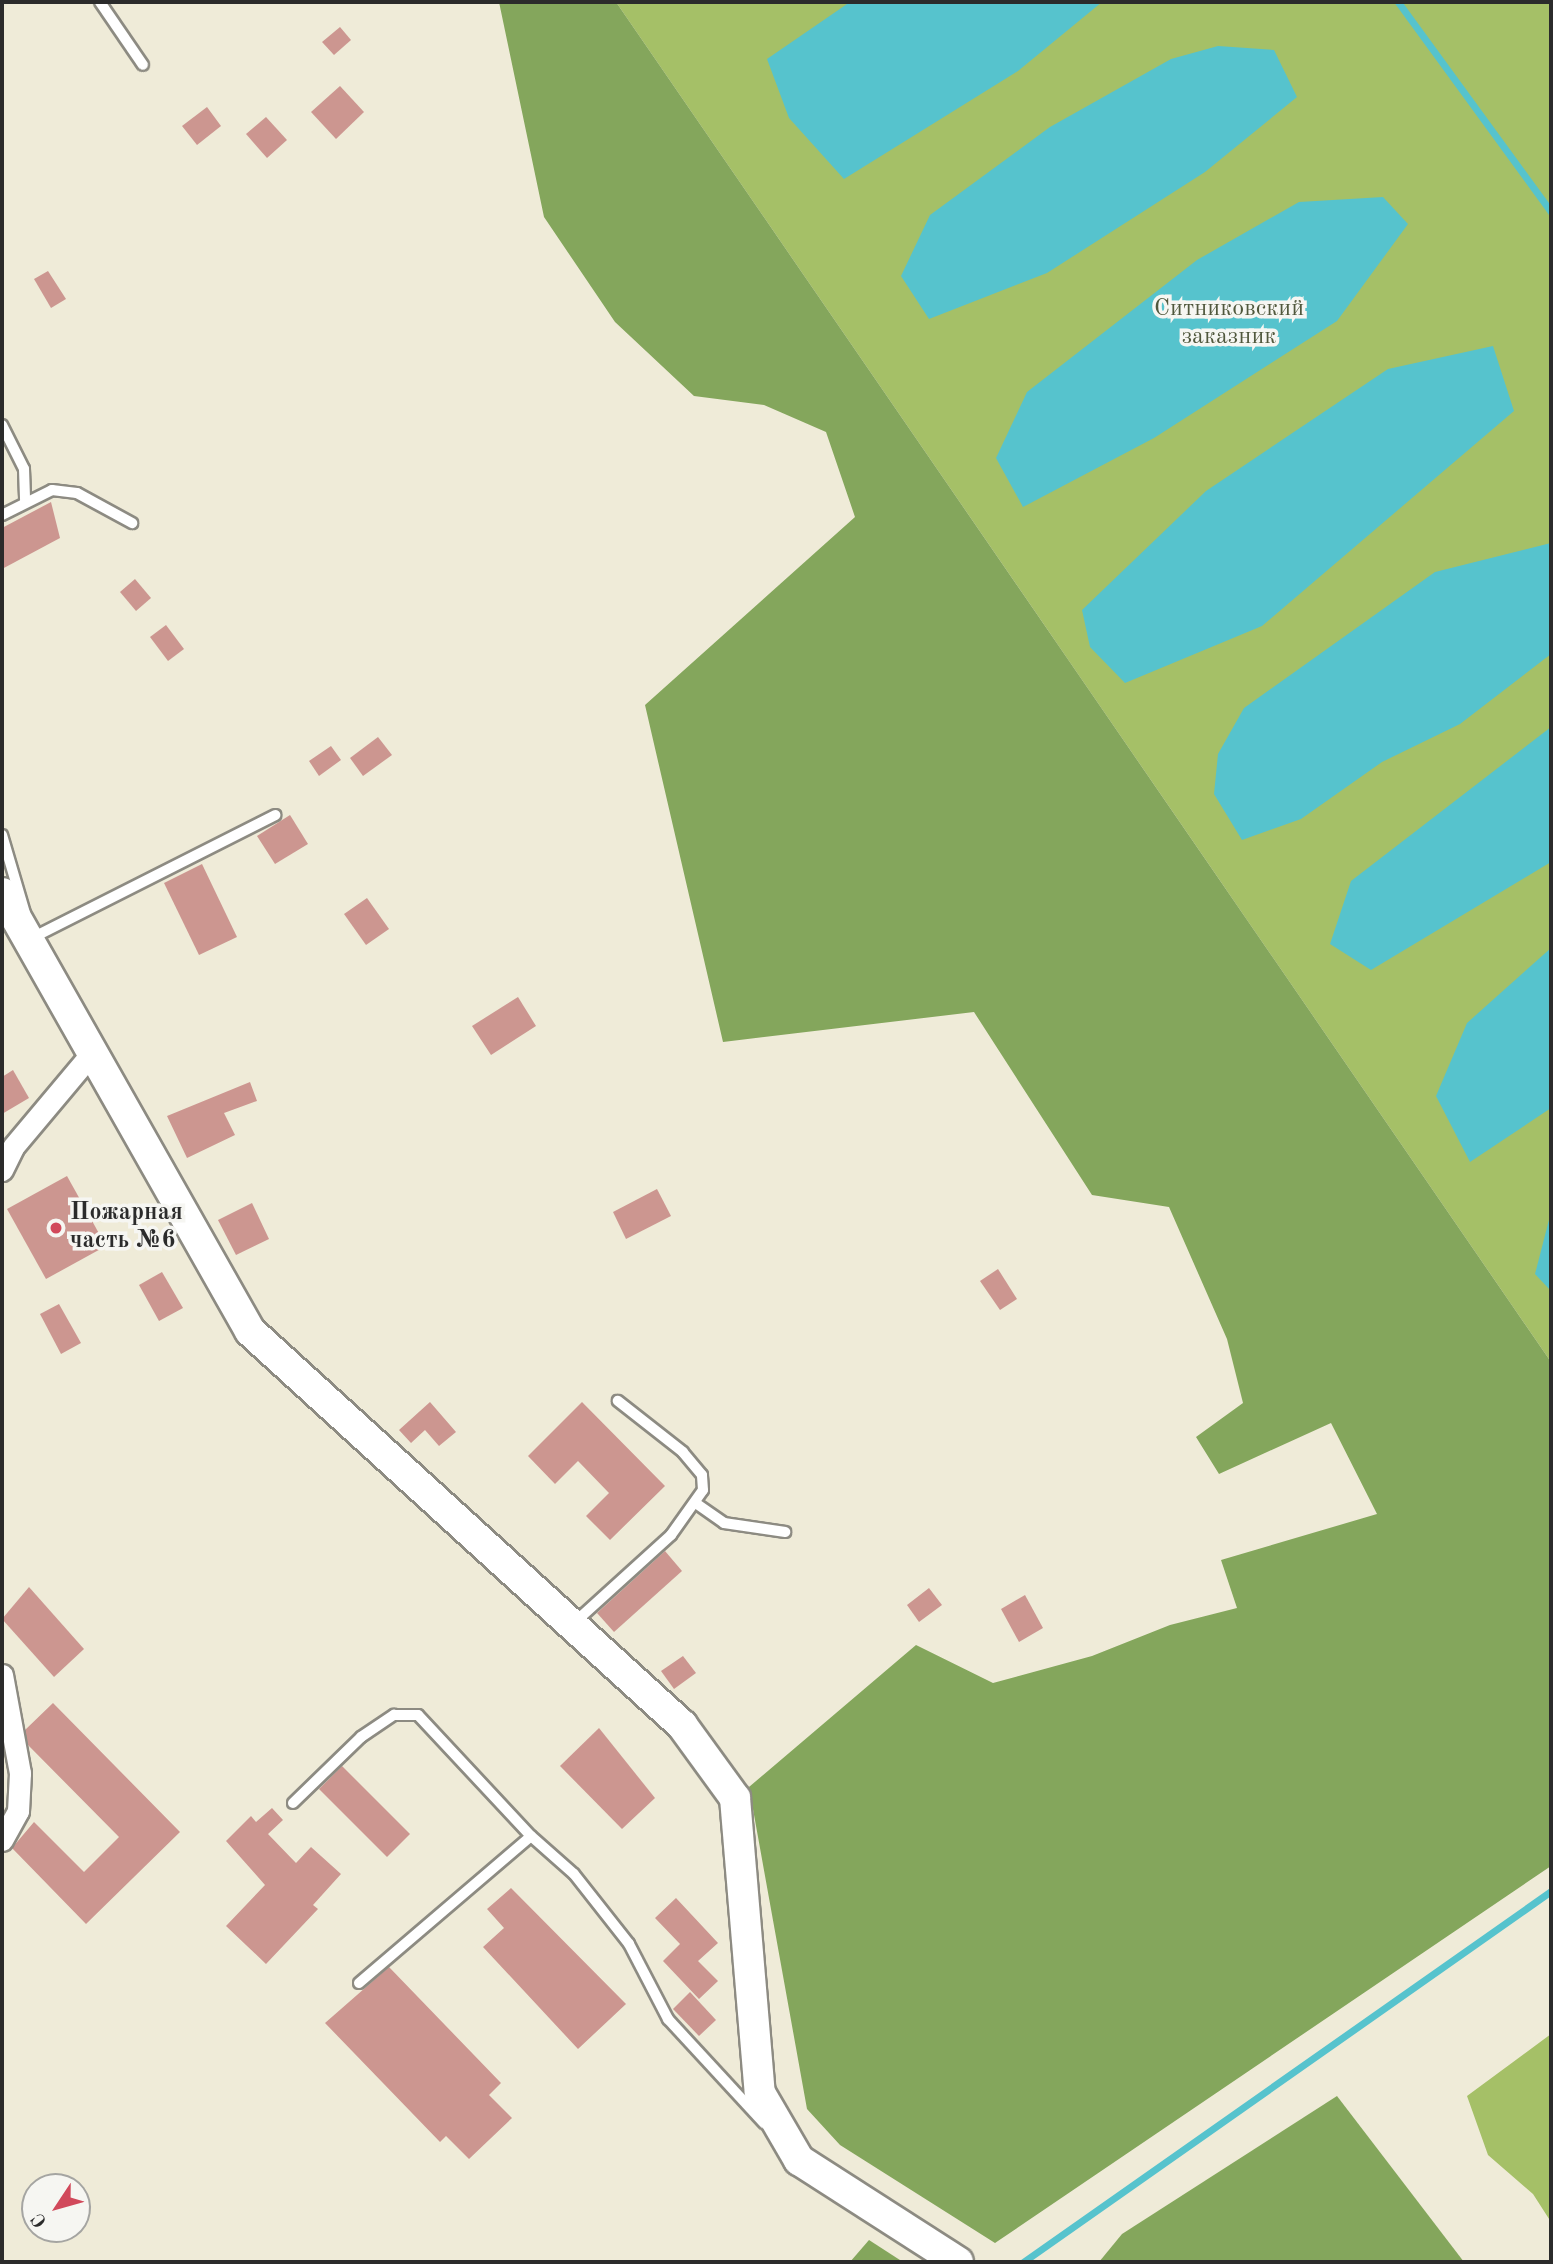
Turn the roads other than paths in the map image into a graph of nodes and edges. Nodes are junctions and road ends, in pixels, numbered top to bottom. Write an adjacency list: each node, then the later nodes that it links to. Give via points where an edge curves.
1 (100, 2): 2 (lane)
2 (142, 65)
3 (2, 425): 4 (lane, via 24,469)
4 (25, 502): 5 (lane); 6 (lane, via 52,491 77,493)
5 (2, 515)
6 (132, 523)
7 (276, 815): 10 (lane)
8 (2, 835): 10 (lane, via 22,896)
9 (2, 893): 10 (street)
10 (29, 940): 11 (street)
11 (92, 1053): 12 (street, via 13,1147); 16 (street, via 250,1331)
12 (2, 1170)
13 (618, 1401): 14 (lane, via 696,1466 702,1475)
14 (697, 1504): 15 (lane, via 724,1522); 16 (lane)
15 (785, 1532)
16 (572, 1625): 22 (street, via 682,1725 735,1798 760,2093)
17 (2, 1675): 20 (street, via 20,1773 18,1811)
18 (293, 1803): 19 (lane, via 361,1737 394,1715 418,1715)
19 (531, 1836): 21 (lane); 22 (lane, via 573,1874 629,1944 668,2019)
20 (2, 1840)
21 (359, 1983)
22 (799, 2160): 23 (street)
23 (958, 2262)

